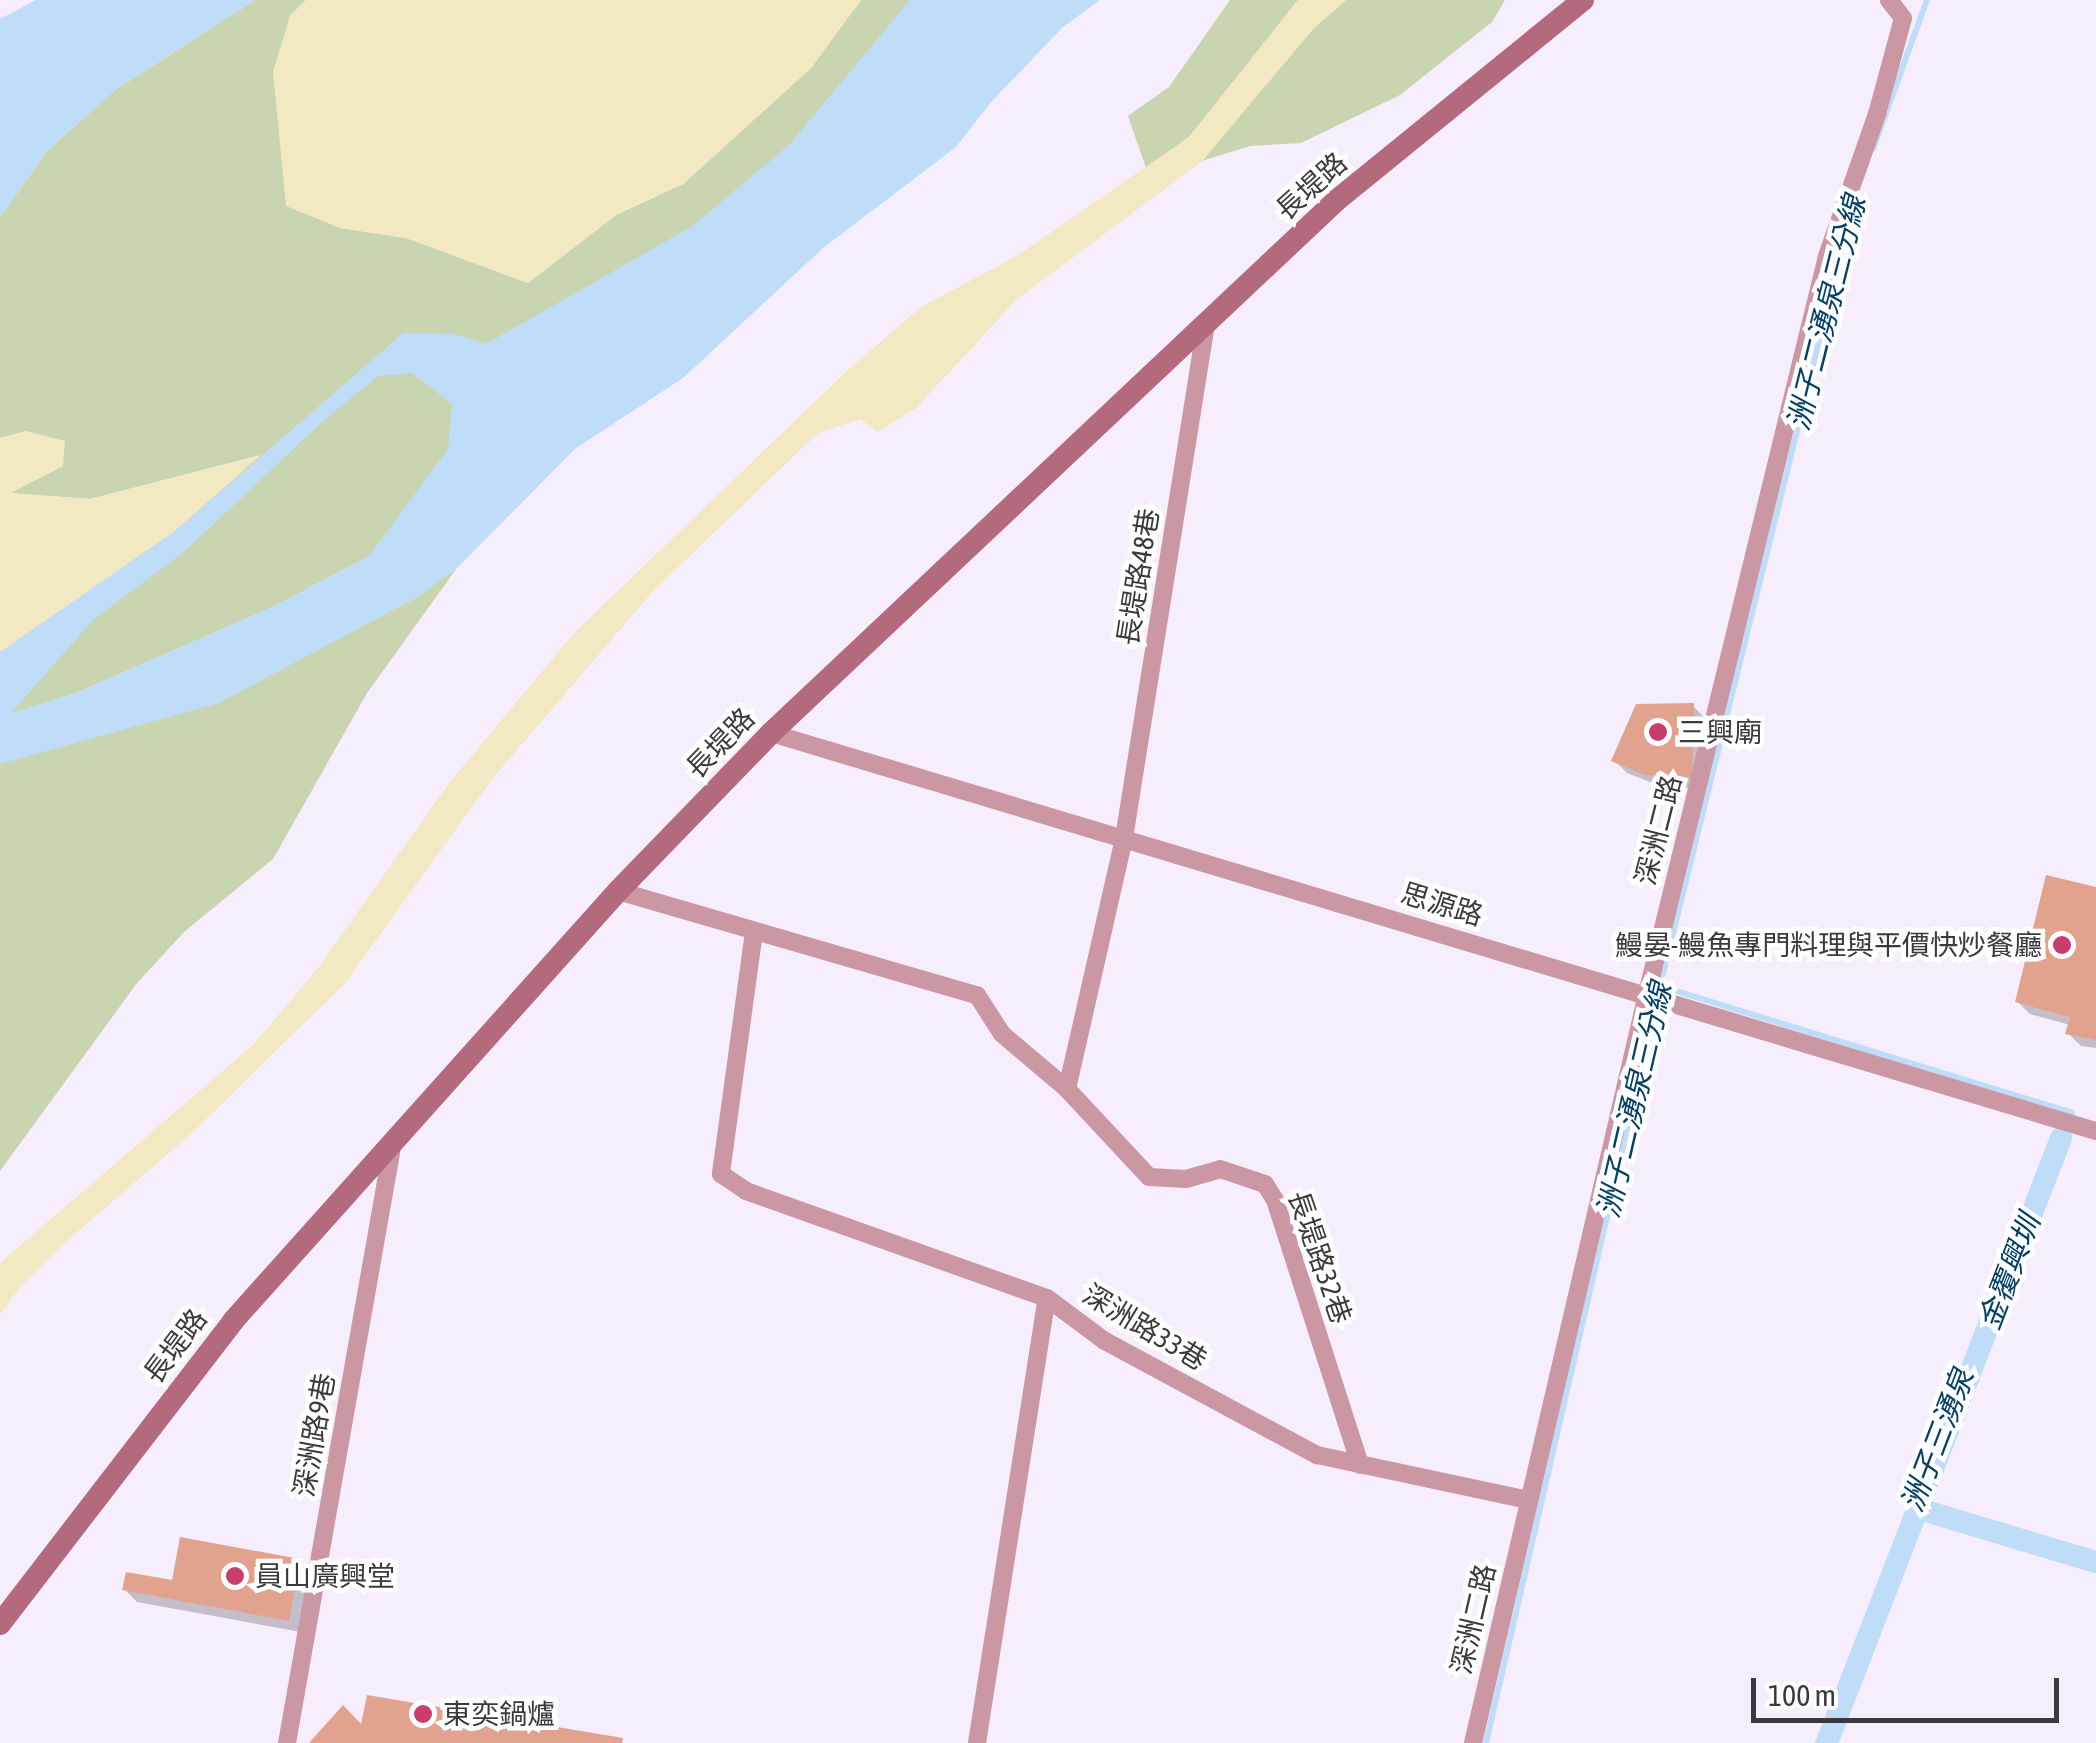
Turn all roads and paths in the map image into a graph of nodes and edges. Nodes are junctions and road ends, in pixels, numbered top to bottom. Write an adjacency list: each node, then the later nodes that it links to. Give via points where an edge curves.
1 (1583, 0): 3 (street, 長堤路, via 1337,200)
2 (1889, 0): 8 (street, 深洲二路, via 1903,18 1828,256)
3 (1206, 324): 4 (street, 長堤路); 5 (street, 長堤路48巷)
4 (771, 733): 5 (street, 思源路); 6 (street, 長堤路)
5 (1124, 838): 8 (street, 思源路); 9 (street)
6 (618, 890): 7 (street, 長堤路32巷); 11 (street, 長堤路)
7 (754, 932): 9 (street, 長堤路32巷, via 976,995 1002,1034); 12 (street, via 721,1174 746,1191)
8 (1647, 994): 10 (street, 思源路); 14 (street, 深洲二路)
9 (1067, 1088): 13 (street, 長堤路32巷, via 1149,1178 1186,1179 1220,1169 1265,1184)
10 (2096, 1131)
11 (394, 1137): 15 (street, 長堤路, via 232,1321); 16 (street, 深洲路9巷)
12 (1047, 1298): 13 (street, 深洲路33巷, via 1105,1342 1318,1455); 17 (street, 深洲路33巷)
13 (1360, 1465): 14 (street, 深洲路33巷)
14 (1528, 1500): 18 (street, 深洲二路)
15 (0, 1624)
16 (287, 1743)
17 (977, 1743)
18 (1473, 1743)

